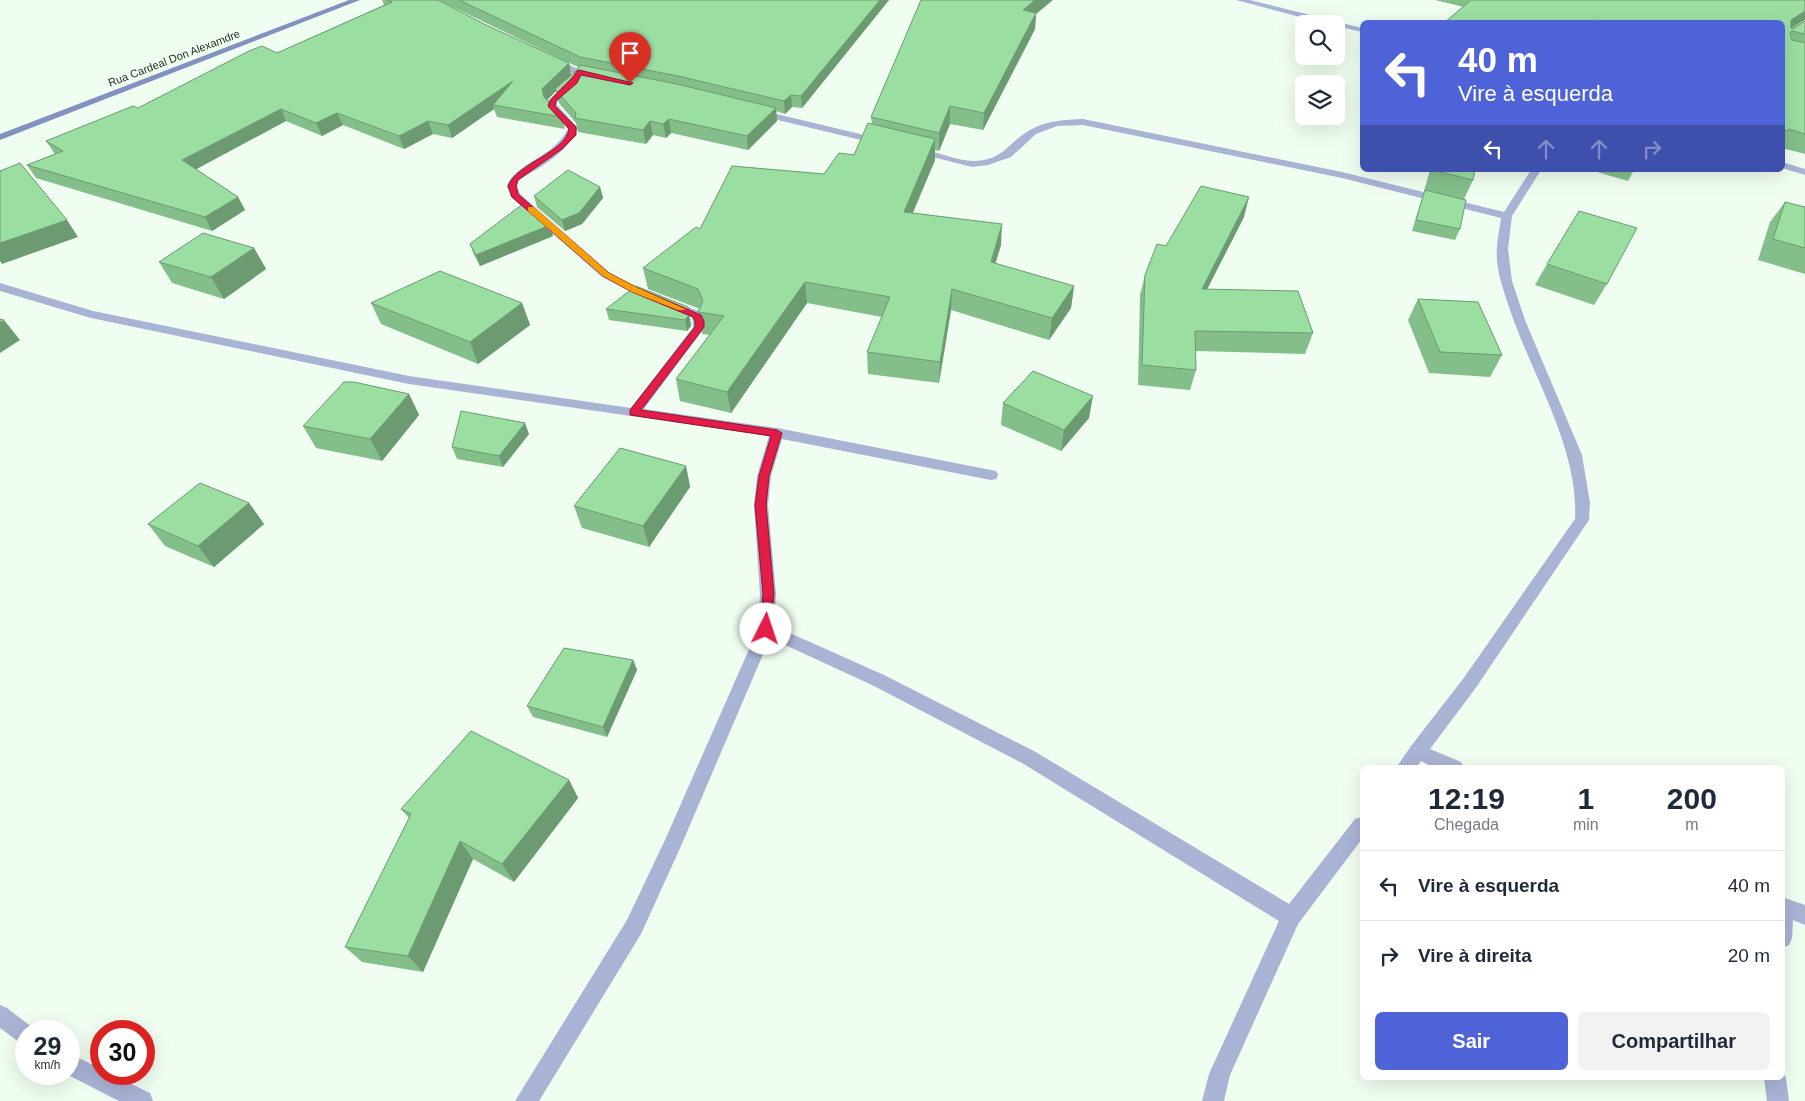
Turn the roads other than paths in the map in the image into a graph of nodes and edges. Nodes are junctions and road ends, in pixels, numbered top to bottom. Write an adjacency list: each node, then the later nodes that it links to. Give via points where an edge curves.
1 (356, 0): 8 (main road, Rua Cardeal Don Alexamdre)
2 (1240, 0): 3 (street)
3 (1360, 30)
4 (541, 55): 5 (street)
5 (579, 72): 6 (street); 16 (street, via 575,81 552,101 552,106 573,128 572,135 514,179 512,186 515,195 606,275 697,315 699,327)
6 (607, 78)
7 (748, 110): 9 (street)
8 (0, 137)
9 (890, 144)
10 (908, 148): 14 (street, via 972,164 988,162 1007,155 1033,132 1056,123 1083,122 1333,173)
11 (1785, 166): 13 (street)
12 (1535, 172): 14 (street)
13 (1805, 172)
14 (1507, 216): 20 (street, via 1502,249 1506,281 1575,455 1583,503 1582,520 1469,684)
15 (0, 287): 16 (street, via 91,314 409,380)
16 (634, 412): 17 (street)
17 (777, 433): 18 (street); 19 (street, via 764,476 761,505 768,594)
18 (991, 475)
19 (766, 629): 26 (street, via 878,680 1028,757); 32 (street, via 634,927)
20 (1417, 751): 21 (street); 22 (street)
21 (1407, 765)
22 (1448, 765)
23 (1360, 828): 26 (street)
24 (1785, 907): 25 (street)
25 (1805, 915)
26 (1291, 917): 33 (street, via 1220,1074)
27 (0, 1015): 28 (street)
28 (15, 1027)
29 (80, 1070): 31 (street)
30 (1775, 1080): 34 (street)
31 (142, 1101)
32 (526, 1101)
33 (1213, 1101)
34 (1778, 1101)

